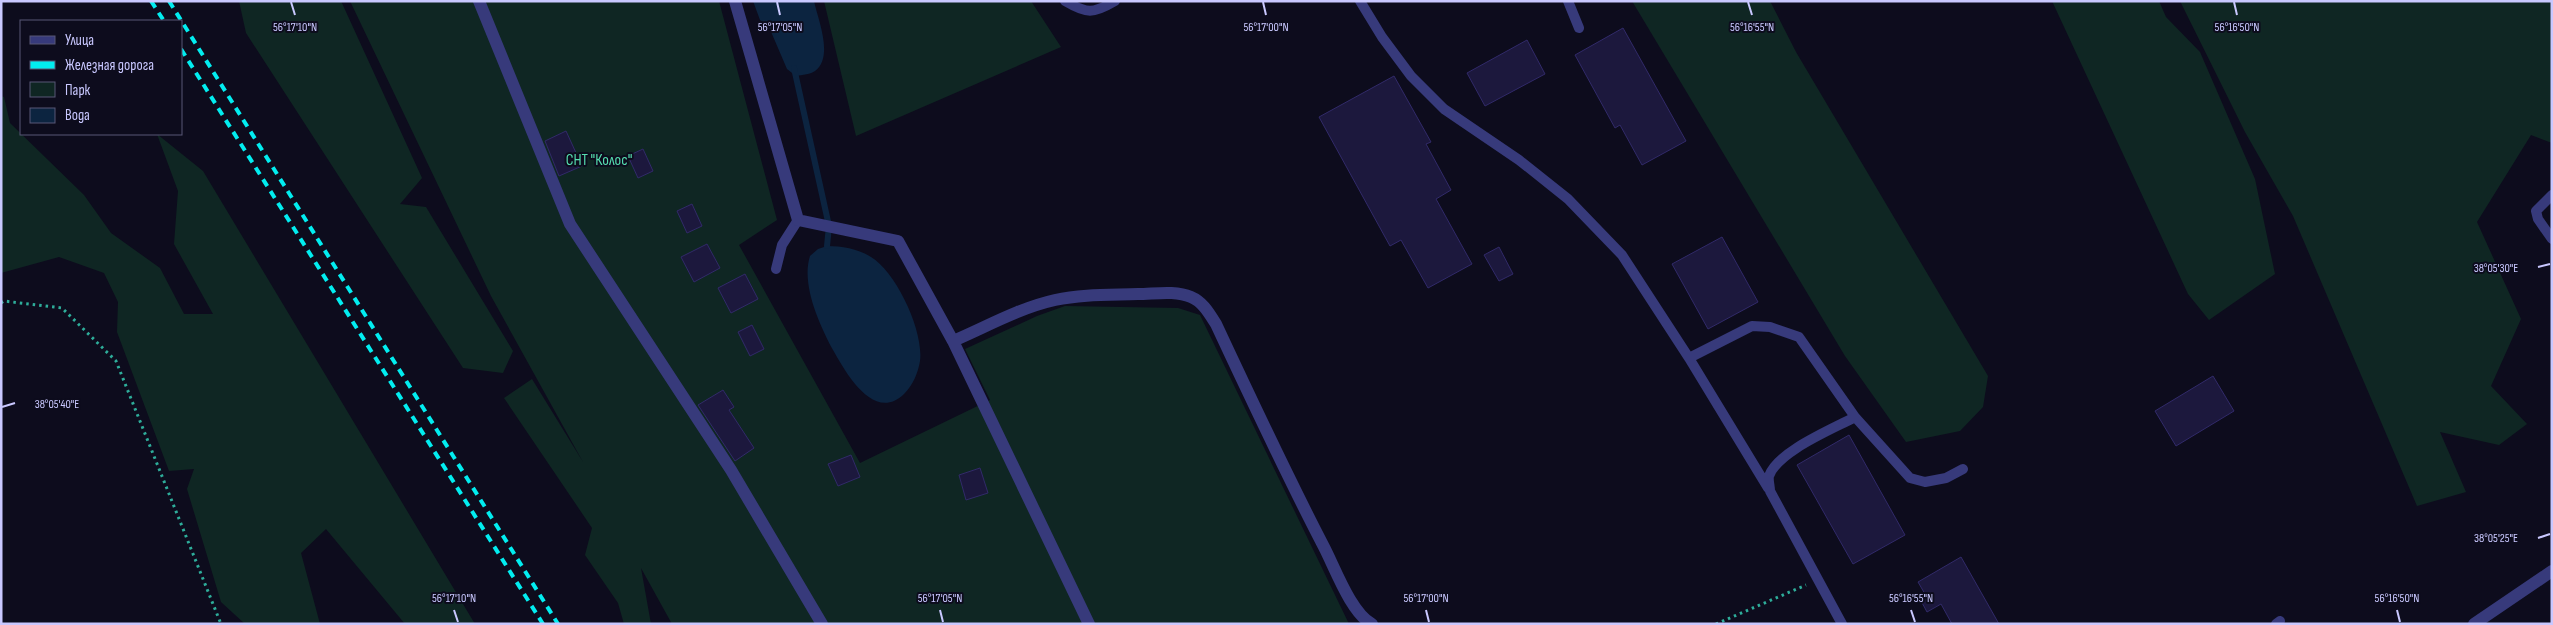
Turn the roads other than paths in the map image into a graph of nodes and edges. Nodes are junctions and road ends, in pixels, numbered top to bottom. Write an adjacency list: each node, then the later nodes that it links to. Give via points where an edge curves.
1 (479, 1): 18 (street, via 570,224 731,470)
2 (735, 1): 9 (street)
3 (1065, 1): 4 (lane, via 1080,10 1097,12)
4 (1115, 1)
5 (1360, 1): 13 (lane, via 1411,76 1444,109 1519,160 1568,199 1622,255)
6 (1568, 1): 7 (lane)
7 (1579, 28)
8 (2552, 195): 10 (lane, via 2536,211)
9 (798, 220): 11 (lane, via 782,245); 12 (street, via 898,241)
10 (2552, 239)
11 (776, 269)
12 (953, 341): 19 (street); 20 (street, via 1056,300 1151,294 1192,297 1205,307 1216,324 1282,466 1340,578 1356,608)
13 (1689, 358): 14 (lane, via 1752,326 1770,327 1799,338); 16 (lane)
14 (1855, 417): 15 (lane, via 1910,478 1925,482 1946,478); 16 (lane, via 1777,463 1769,477)
15 (1963, 469)
16 (1770, 491): 21 (lane)
17 (2551, 572): 22 (street)
18 (822, 624)
19 (1089, 624)
20 (1372, 624)
21 (1842, 624)
22 (2474, 624)

